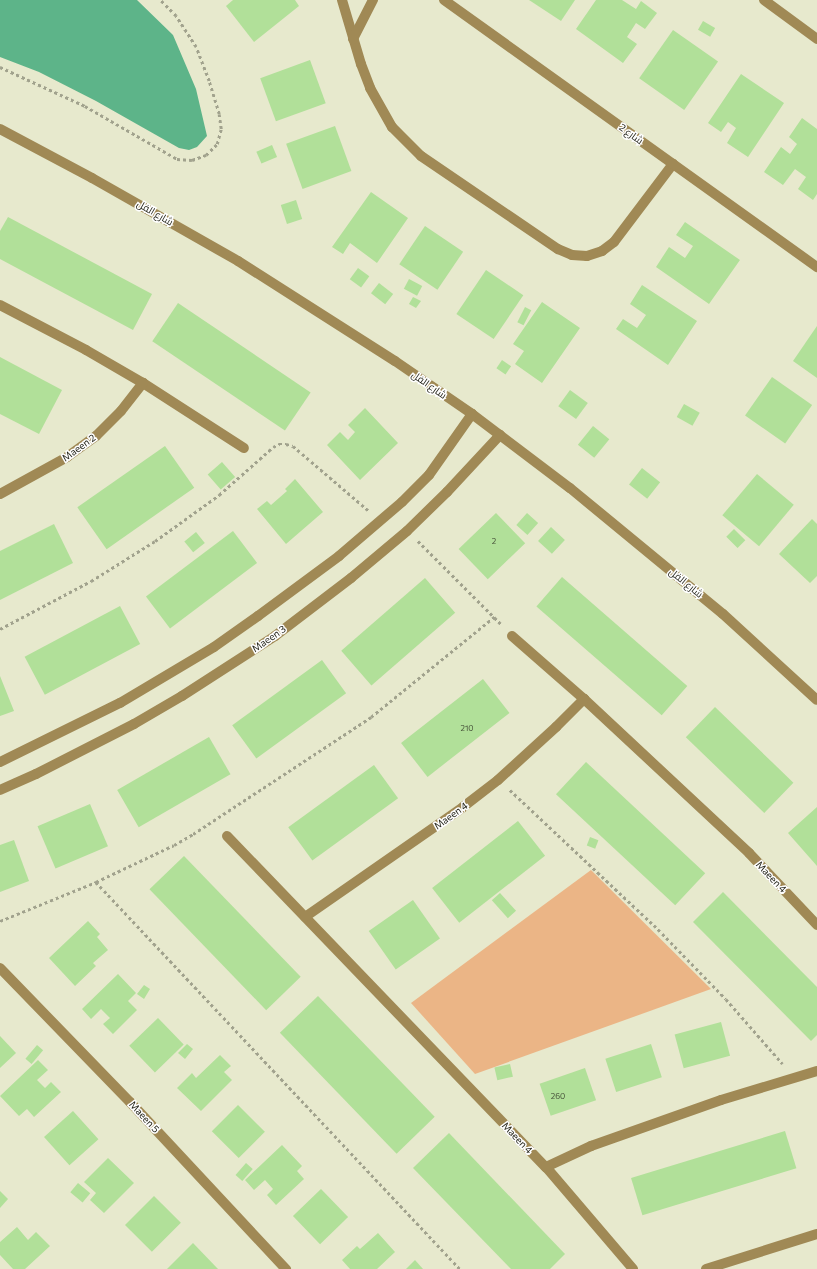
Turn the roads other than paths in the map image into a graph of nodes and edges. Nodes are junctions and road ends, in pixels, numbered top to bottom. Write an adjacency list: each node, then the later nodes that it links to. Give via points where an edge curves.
1 (342, 0): 6 (street)
2 (373, 0): 6 (street)
3 (444, 0): 8 (street, شارع 2)
4 (764, 0): 5 (street)
5 (817, 39)
6 (354, 40): 8 (street, via 366,76 382,111 392,127 420,156 558,249 572,255 587,256 602,251 614,242)
7 (0, 129): 12 (street, شارع الفل, via 86,174 238,261 389,357)
8 (673, 164): 9 (street, شارع 2)
9 (817, 268)
10 (0, 305): 11 (street)
11 (143, 383): 14 (street); 15 (street, Maeen 2, via 121,411 96,436 67,457)
12 (472, 414): 13 (street, شارع الفل); 19 (street, via 429,475 402,502 339,556 214,648 120,703)
13 (500, 435): 18 (street, شارع الفل, via 570,488 723,614); 20 (street, Maeen 3, via 447,492 407,530 319,603 229,667 134,724)
14 (244, 448)
15 (0, 494)
16 (512, 636): 17 (street, Maeen 4)
17 (584, 699): 22 (street, Maeen 4, via 498,780); 23 (street, Maeen 4, via 749,853)
18 (817, 700)
19 (0, 762)
20 (0, 790)
21 (227, 836): 22 (street, Maeen 4)
22 (305, 917): 26 (street, Maeen 4)
23 (817, 925)
24 (0, 968): 28 (street, Maeen 5)
25 (817, 1071): 26 (street, via 721,1100 622,1135)
26 (546, 1167): 29 (street, Maeen 4)
27 (817, 1234): 30 (street)
28 (286, 1269)
29 (634, 1269)
30 (706, 1269)

